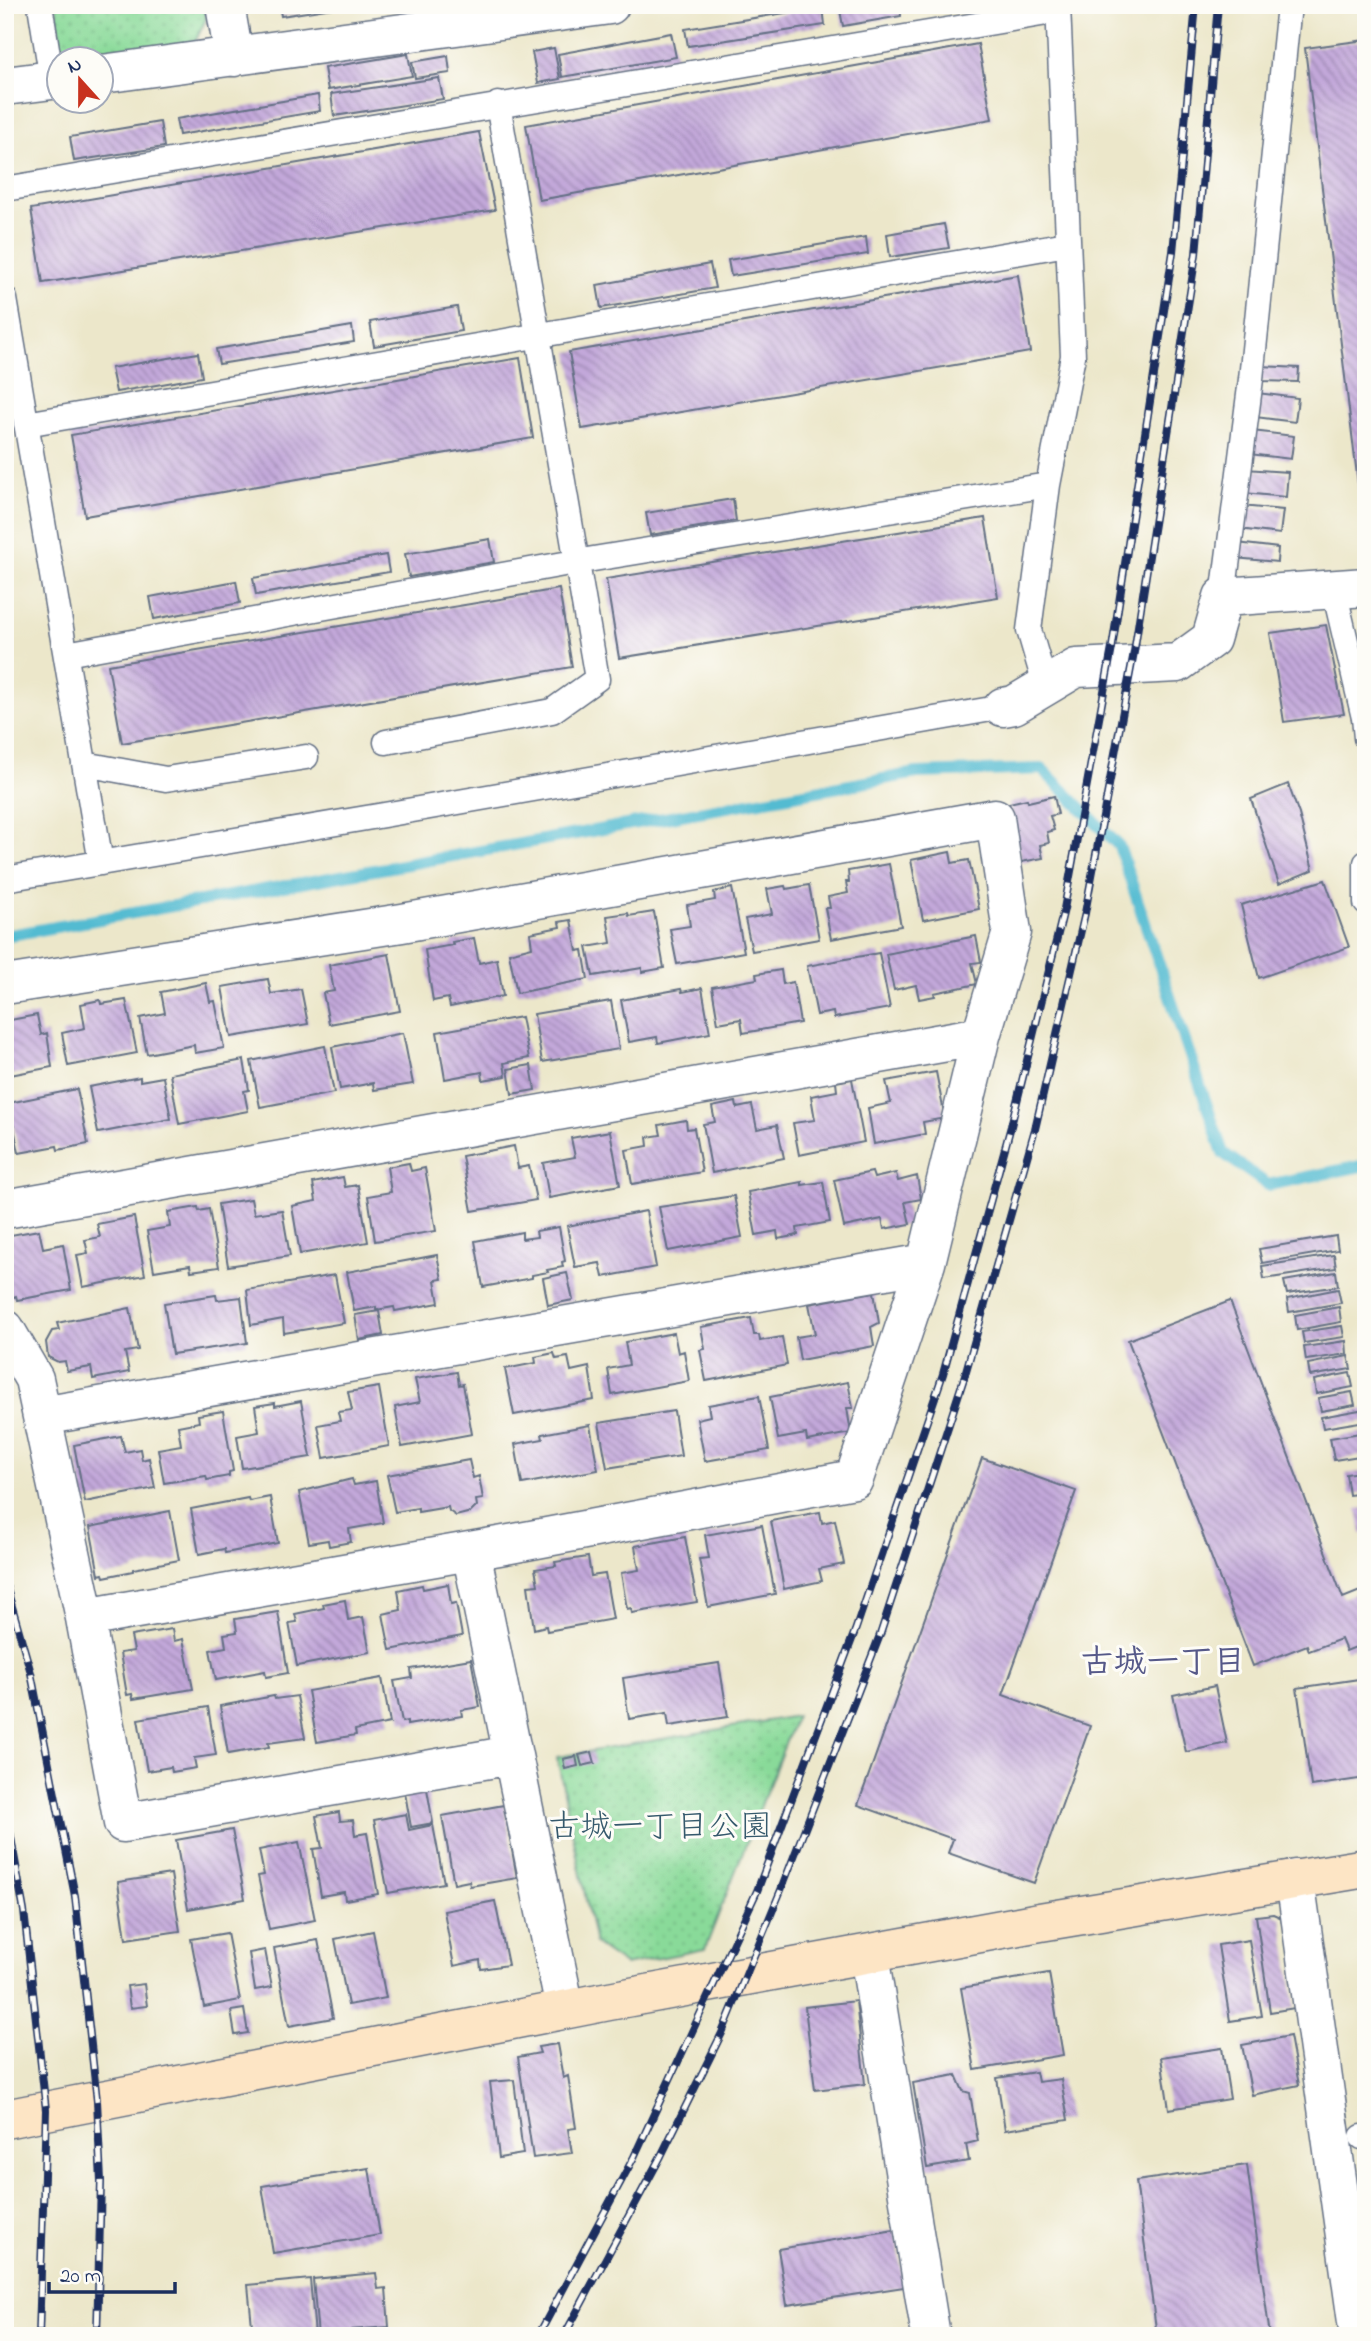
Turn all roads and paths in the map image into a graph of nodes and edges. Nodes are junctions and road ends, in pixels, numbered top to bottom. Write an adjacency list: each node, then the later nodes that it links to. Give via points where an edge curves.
1 (40, 5): 6 (lane)
2 (225, 5): 7 (street)
3 (610, 5): 7 (street)
4 (1289, 5): 20 (lane, via 1251,379)
5 (1058, 8): 11 (lane); 13 (lane)
6 (49, 46)
7 (234, 57): 8 (street)
8 (116, 72)
9 (46, 81): 10 (street)
10 (5, 86)
11 (498, 104): 12 (lane); 15 (lane)
12 (5, 189)
13 (1067, 244): 15 (lane); 17 (lane, via 1073,356)
14 (5, 299): 16 (lane)
15 (538, 334): 16 (lane); 18 (lane)
16 (26, 424): 21 (lane)
17 (1048, 485): 18 (lane); 22 (lane, via 1029,630)
18 (575, 562): 21 (lane); 25 (lane, via 597,679 552,711)
19 (1350, 589): 20 (street); 24 (lane)
20 (1223, 597): 22 (street, via 1211,639 1178,663 1076,668)
21 (66, 654): 27 (lane)
22 (1046, 688): 23 (street)
23 (1003, 708): 28 (lane)
24 (1366, 738)
25 (386, 742)
26 (306, 757): 27 (lane, via 166,779)
27 (84, 764): 28 (lane)
28 (101, 863): 30 (lane)
29 (1366, 863): 31 (lane)
30 (5, 879)
31 (1366, 903)
32 (5, 985): 33 (street, via 402,923 995,818 1012,932)
33 (981, 1036): 34 (street); 35 (street)
34 (5, 1209)
35 (926, 1263): 37 (street); 38 (street, via 854,1479)
36 (5, 1329): 37 (street, via 34,1379)
37 (41, 1416): 39 (street)
38 (471, 1551): 39 (street); 40 (street)
39 (85, 1618): 40 (street, via 124,1823)
40 (512, 1755): 44 (street)
41 (1366, 1868): 42 (street)
42 (1295, 1879): 43 (street); 47 (street)
43 (869, 1955): 44 (street); 46 (street)
44 (565, 2009): 45 (street)
45 (5, 2119)
46 (931, 2336)
47 (1359, 2336)

